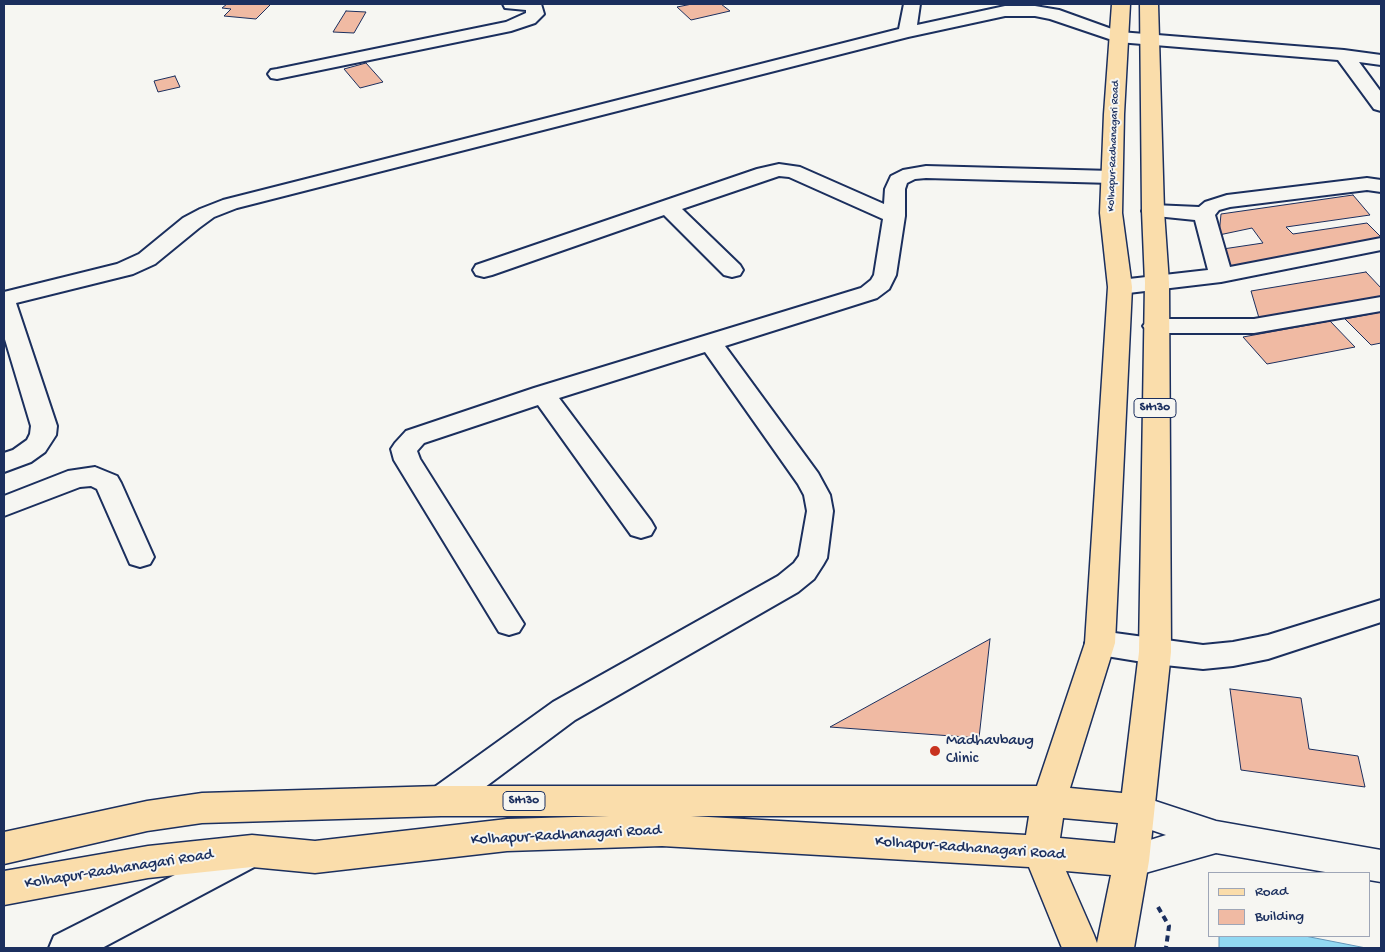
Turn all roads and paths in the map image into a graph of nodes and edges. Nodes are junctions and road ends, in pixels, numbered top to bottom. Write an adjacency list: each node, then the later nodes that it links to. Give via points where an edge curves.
1 (511, 4): 6 (street)
2 (912, 4): 8 (street)
3 (1030, 4): 7 (street)
4 (1121, 4): 9 (main road, Kolhapur-Radhanagari Road)
5 (1150, 4): 10 (main road, SH130)
6 (535, 5): 13 (street, via 535,14 511,26)
7 (1053, 14): 8 (street, via 1004,11); 9 (street)
8 (906, 32): 27 (street, via 230,204 208,212 148,259 125,269)
9 (1118, 37): 10 (street); 15 (main road, Kolhapur-Radhanagari Road)
10 (1150, 39): 11 (street); 18 (main road, SH130)
11 (1344, 55): 12 (street); 14 (street)
12 (1381, 60)
13 (277, 74)
14 (1381, 105)
15 (1112, 177): 20 (street, via 910,174 898,180); 26 (main road, Kolhapur-Radhanagari Road, via 1111,213)
16 (1381, 186): 19 (street, via 1367,184 1227,201 1212,206)
17 (668, 207): 20 (street, via 779,170 792,171); 22 (street); 23 (street)
18 (1152, 211): 19 (street); 25 (main road, SH130)
19 (1204, 214): 24 (street)
20 (894, 216): 30 (street, via 884,274 880,284 869,292)
21 (1381, 244): 24 (street)
22 (484, 270)
23 (732, 270)
24 (1221, 275): 25 (street)
25 (1156, 283): 26 (street); 29 (main road, SH130)
26 (1120, 288): 38 (main road, SH130)
27 (4, 300): 32 (street, via 44,426 36,446)
28 (1381, 304): 29 (street, via 1254,326)
29 (1155, 326): 39 (main road, SH130)
30 (709, 341): 31 (street); 40 (street, via 817,495 820,511 813,558 804,571 788,584 564,711)
31 (543, 394): 34 (street); 37 (street, via 430,431 415,437 404,449 407,460)
32 (4, 463)
33 (4, 506): 35 (street, via 77,478 96,476 108,483)
34 (641, 528)
35 (140, 557)
36 (1381, 610): 39 (street, via 1268,647 1233,654 1203,657)
37 (509, 624)
38 (1100, 643): 39 (street); 41 (main road, SH130)
39 (1155, 652): 42 (main road, SH130)
40 (441, 800): 41 (main road, SH130); 44 (main road, SH130, via 202,808 147,816)
41 (1049, 800): 42 (main road); 46 (main road)
42 (1137, 810): 43 (main road); 47 (main road, SH130)
43 (1216, 837): 47 (main road); 48 (main road)
44 (4, 848)
45 (252, 852): 46 (main road, Kolhapur-Radhanagari Road, via 315,858 507,835 662,830); 49 (main road, Kolhapur-Radhanagari Road, via 148,862); 50 (street)
46 (1040, 852): 47 (main road, Kolhapur-Radhanagari Road); 51 (main road)
47 (1131, 861): 52 (main road)
48 (1381, 866)
49 (4, 888)
50 (68, 948)
51 (1082, 948)
52 (1115, 948)

